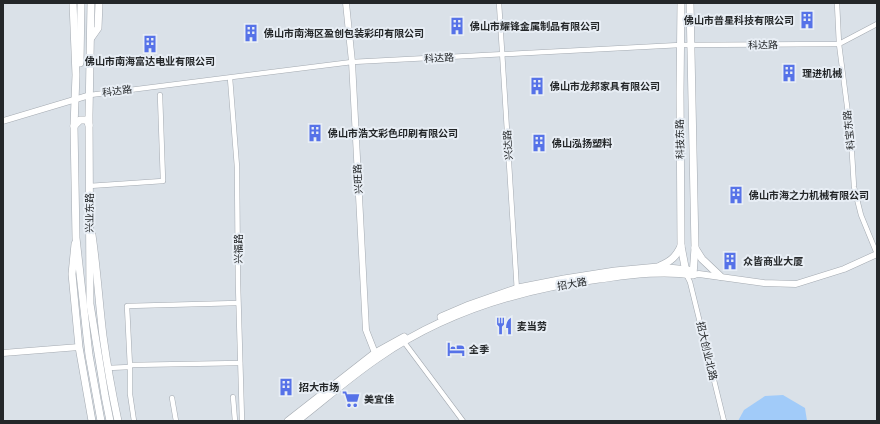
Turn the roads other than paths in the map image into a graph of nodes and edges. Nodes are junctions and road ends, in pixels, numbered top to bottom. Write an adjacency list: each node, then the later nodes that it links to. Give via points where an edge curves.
1 (73, 3): 17 (main road)
2 (81, 3): 17 (main road, via 80,72)
3 (91, 3): 11 (main road, 兴业东路)
4 (99, 3): 11 (main road, via 98,28)
5 (346, 3): 16 (street, 兴旺路)
6 (499, 3): 15 (street, 兴达路)
7 (681, 3): 13 (main road, 科技东路)
8 (690, 3): 14 (main road)
9 (837, 3): 12 (street, 科宝东路)
10 (877, 24): 12 (street, 科达路)
11 (91, 38): 19 (main road, 兴业东路)
12 (839, 44): 14 (street, 科达路); 30 (street, 科宝东路, via 854,187 861,215)
13 (680, 45): 14 (street, 科达路); 15 (street, 科达路); 28 (main road, 科技东路)
14 (690, 45): 29 (main road)
15 (502, 55): 16 (street, 科达路); 34 (street, 兴达路)
16 (352, 62): 18 (street, 科达路); 39 (street, 兴旺路, via 366,330)
17 (76, 75): 21 (main road)
18 (230, 78): 19 (street, 科达路); 35 (street, 兴福路, via 237,167)
19 (90, 95): 21 (street, 科达路); 23 (main road, 兴业东路)
20 (160, 95): 25 (street, via 163,181)
21 (75, 98): 22 (street, 科达路); 24 (main road)
22 (3, 122)
23 (89, 124): 24 (main road, via 87,120 80,120); 25 (main road, 兴业东路)
24 (74, 126): 27 (main road)
25 (89, 186): 26 (main road, 兴业东路)
26 (89, 218): 42 (main road); 47 (main road, 兴业东路, via 90,304)
27 (76, 238): 37 (main road, via 72,274); 46 (main road, via 89,355)
28 (681, 246): 31 (main road, via 671,261); 32 (main road, 科技东路)
29 (695, 248): 32 (main road); 33 (main road, via 702,259)
30 (877, 254): 33 (street, 招大路, via 844,269 796,284 764,283)
31 (658, 267): 32 (main road, 招大路); 34 (main road, 招大路, via 615,271)
32 (691, 274): 33 (street, 招大路); 34 (main road, 招大路, via 646,273); 56 (street, 招大创业北路)
33 (720, 276)
34 (517, 291): 36 (main road, 招大路, via 436,324); 39 (main road, 招大路, via 469,305 437,318)
35 (238, 302): 40 (street, 兴福路); 41 (street, via 127,306)
36 (404, 342): 39 (main road, 招大路); 55 (street)
37 (79, 347): 38 (street); 45 (main road)
38 (3, 353)
39 (377, 355): 53 (main road, 招大路); 54 (main road, 招大路)
40 (240, 362): 41 (street); 52 (street, 兴福路)
41 (130, 366): 42 (street); 49 (street, via 130,394)
42 (108, 368): 48 (main road)
43 (233, 397): 51 (street)
44 (172, 398): 50 (street)
45 (92, 421)
46 (101, 421)
47 (110, 421)
48 (118, 421)
49 (134, 421)
50 (176, 421)
51 (235, 421)
52 (242, 421)
53 (288, 421)
54 (297, 421)
55 (463, 421)
56 (724, 421)

